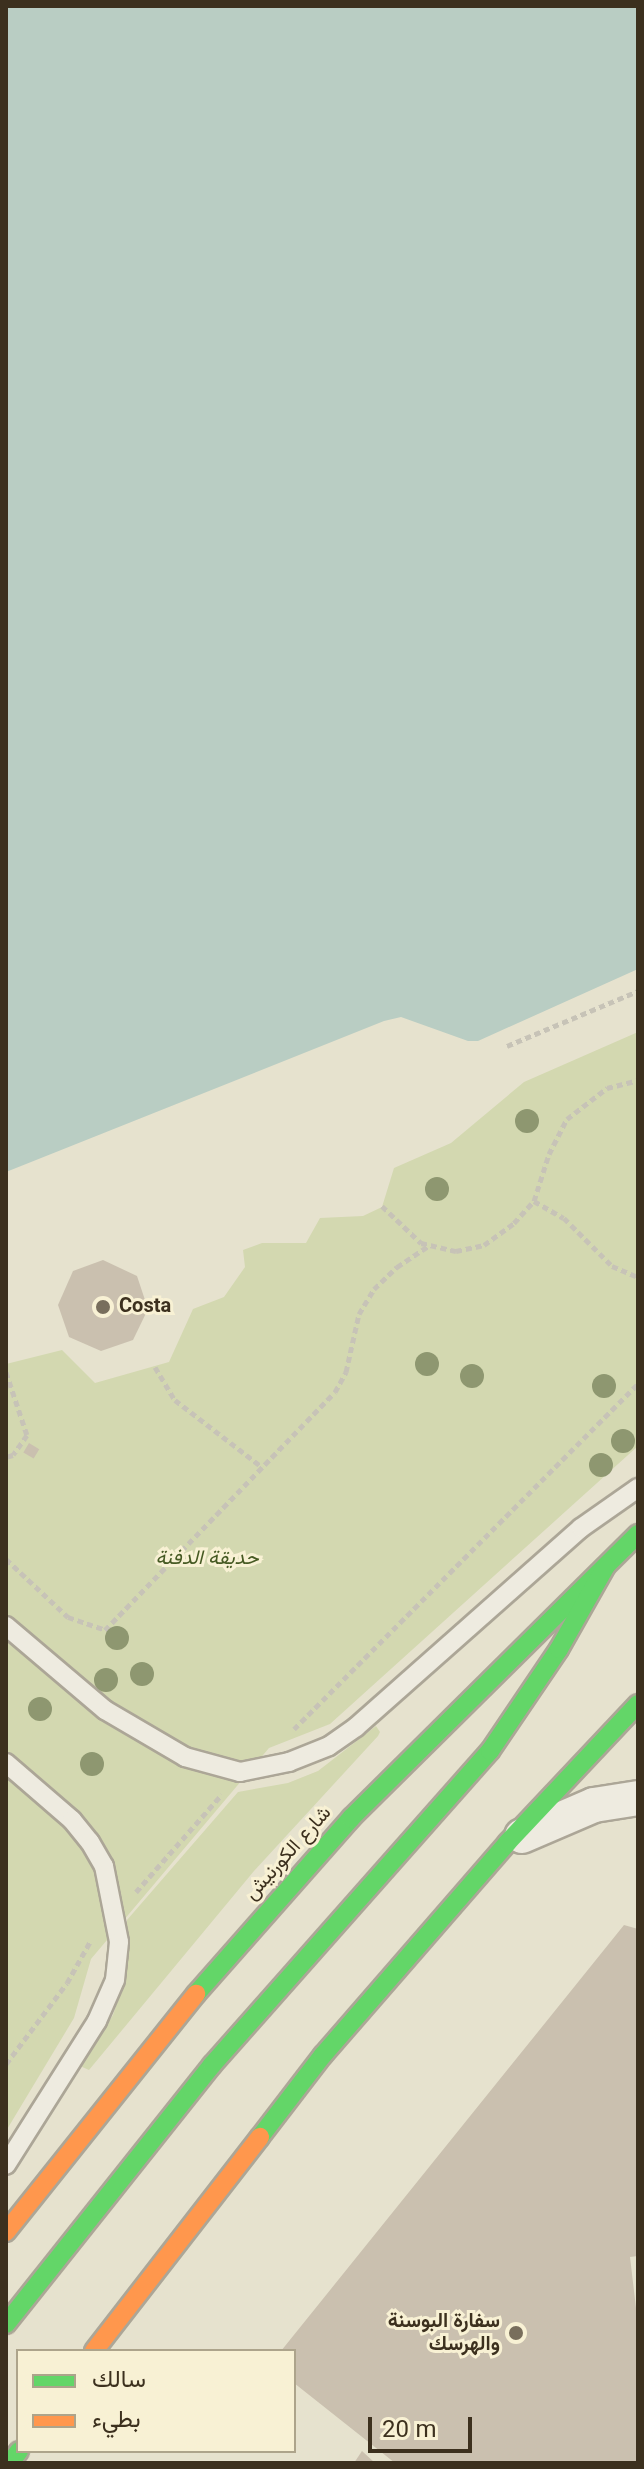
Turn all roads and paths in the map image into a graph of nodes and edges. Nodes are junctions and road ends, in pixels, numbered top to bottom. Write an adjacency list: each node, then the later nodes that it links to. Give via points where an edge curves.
1 (638, 991): 2 (path)
2 (507, 1046)
3 (638, 1080): 4 (path, via 607,1088 567,1119)
4 (534, 1201): 6 (path, via 484,1245 456,1251); 7 (path, via 564,1218 612,1266)
5 (382, 1206): 6 (path)
6 (428, 1246): 12 (path, via 374,1289 359,1314 346,1372 335,1392)
7 (638, 1277)
8 (155, 1367): 12 (path, via 175,1400)
9 (6, 1372): 11 (path, via 27,1435)
10 (638, 1384): 19 (path)
11 (6, 1457)
12 (262, 1467): 15 (path, via 105,1630 68,1617)
13 (638, 1488): 21 (lane, via 581,1528 356,1727 312,1754)
14 (638, 1534): 16 (main road, شارع الكورنيش)
15 (6, 1559)
16 (606, 1566): 27 (main road, شارع الكورنيش, via 351,1818 141,2060); 28 (main road, via 559,1649 490,1751 212,2065)
17 (6, 1626): 21 (lane, via 105,1710 185,1757)
18 (638, 1704): 23 (main road)
19 (283, 1738)
20 (6, 1763): 24 (lane, via 90,1842 104,1866)
21 (240, 1772): 24 (path)
22 (638, 1798): 23 (street, via 594,1805)
23 (507, 1843): 29 (main road, via 323,2055)
24 (116, 1913): 25 (path, via 91,1940 67,1983); 26 (lane, via 115,1980 97,2021)
25 (6, 2064)
26 (6, 2165)
27 (6, 2232)
28 (6, 2324)
29 (96, 2349)

